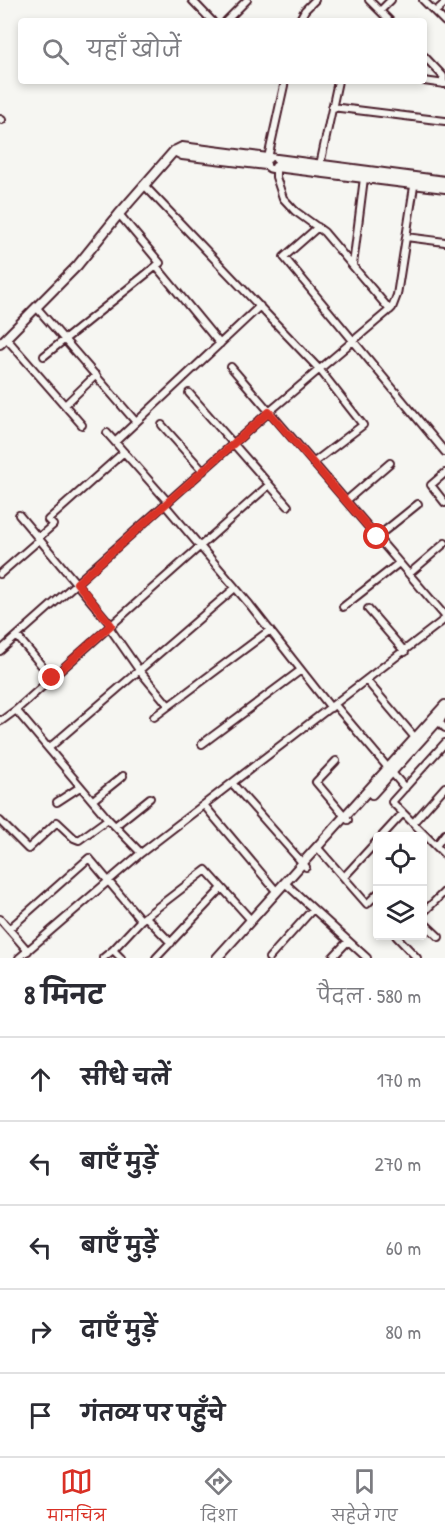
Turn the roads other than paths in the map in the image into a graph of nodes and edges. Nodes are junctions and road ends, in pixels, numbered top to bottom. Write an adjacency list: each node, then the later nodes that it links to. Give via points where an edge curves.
1 (192, 0): 12 (street)
2 (247, 0): 13 (street)
3 (302, 0): 9 (street)
4 (315, 0): 9 (street)
5 (369, 0): 10 (street)
6 (391, 0): 10 (street)
7 (423, 0): 11 (street)
8 (445, 3): 11 (street)
9 (308, 6): 14 (street)
10 (380, 11): 15 (street)
11 (435, 12): 16 (street)
12 (209, 18)
13 (229, 18)
14 (301, 18)
15 (387, 18)
16 (445, 22)
17 (427, 59): 21 (street, via 443,76)
18 (427, 81): 21 (street)
19 (285, 84): 24 (street)
20 (337, 84): 22 (street)
21 (444, 84)
22 (332, 107): 23 (street); 25 (street)
23 (445, 121)
24 (272, 162): 25 (street); 26 (street); 29 (street, via 182,155 174,151); 32 (street, via 283,198)
25 (320, 165): 27 (street)
26 (364, 178): 27 (street); 35 (street)
27 (415, 181): 28 (street); 30 (street); 33 (street)
28 (445, 181)
29 (144, 184): 31 (street); 37 (street)
30 (445, 188)
31 (118, 214): 36 (street, via 160,263); 38 (street)
32 (318, 227): 35 (street); 42 (street, via 284,257)
33 (406, 237): 34 (street); 39 (street, via 397,295)
34 (445, 242)
35 (353, 265): 39 (street)
36 (156, 266): 41 (street); 44 (street)
37 (260, 306): 44 (street); 47 (street)
38 (37, 308): 40 (street); 41 (street)
39 (390, 310): 42 (street)
40 (6, 338): 43 (street); 50 (street)
41 (66, 339): 45 (street); 48 (street)
42 (353, 342): 47 (street); 58 (street)
43 (0, 344)
44 (220, 344): 52 (street)
45 (44, 356)
46 (231, 368): 51 (street)
47 (320, 369): 51 (street); 60 (street, via 363,425)
48 (96, 375): 50 (street); 52 (street)
49 (189, 393): 57 (street)
50 (65, 405): 53 (street)
51 (269, 412): 57 (street); 60 (street)
52 (136, 422): 56 (street)
53 (82, 425)
54 (162, 425): 62 (street)
55 (107, 433): 56 (street)
56 (116, 442): 59 (street)
57 (233, 444): 62 (street); 64 (street)
58 (444, 450)
59 (124, 452): 67 (street); 72 (street, via 48,520 53,525)
60 (313, 463): 65 (street)
61 (390, 464): 65 (street)
62 (203, 471): 67 (street)
63 (445, 473): 66 (street, via 431,485)
64 (269, 485): 69 (street); 74 (street)
65 (346, 501): 71 (street)
66 (445, 503)
67 (167, 504): 74 (street); 78 (street)
68 (417, 504): 71 (street)
69 (288, 506)
70 (19, 515): 72 (street)
71 (377, 537): 75 (street)
72 (39, 539): 76 (street); 78 (street)
73 (445, 543): 77 (street)
74 (200, 546): 79 (street); 83 (street)
75 (399, 563): 77 (street); 80 (street)
76 (0, 574)
77 (409, 574): 82 (street)
78 (77, 583): 83 (street); 85 (street)
79 (235, 588): 84 (street); 88 (street)
80 (343, 607)
81 (368, 609): 87 (street)
82 (445, 617): 87 (street)
83 (110, 626): 88 (street); 90 (street)
84 (270, 630): 89 (street); 93 (street)
85 (17, 636): 86 (street); 90 (street)
86 (0, 651)
87 (405, 652): 91 (street)
88 (139, 670): 93 (street); 104 (street)
89 (301, 670): 94 (street); 103 (street)
90 (52, 678): 95 (street)
91 (367, 681): 94 (street); 101 (street)
92 (445, 705): 98 (street)
93 (169, 706): 97 (street)
94 (333, 706): 106 (street); 108 (street)
95 (16, 710): 99 (street); 104 (street)
96 (445, 713): 98 (street)
97 (154, 717)
98 (436, 719): 100 (street); 101 (street)
99 (0, 720)
100 (445, 728)
101 (417, 740): 106 (street)
102 (445, 743): 111 (street)
103 (202, 744)
104 (49, 748): 109 (street)
105 (336, 761): 117 (street, via 316,782)
106 (389, 771): 111 (street); 117 (street)
107 (123, 776): 113 (street)
108 (232, 783): 115 (street); 131 (street)
109 (80, 787): 113 (street); 114 (street)
110 (445, 787): 120 (street)
111 (405, 788): 116 (street, via 392,802)
112 (150, 798): 121 (street)
113 (93, 800): 118 (street)
114 (57, 802)
115 (204, 805): 129 (street); 137 (street)
116 (403, 813): 120 (street); 122 (street)
117 (346, 818): 128 (street)
118 (108, 819): 119 (street, via 79,840 57,822 28,849); 121 (street)
119 (0, 821)
120 (413, 823): 123 (street)
121 (115, 826): 129 (street)
122 (386, 832)
123 (420, 832)
124 (445, 834): 127 (street)
125 (427, 840): 127 (street)
126 (373, 845): 132 (street)
127 (435, 846): 130 (street)
128 (319, 849): 131 (street); 132 (street)
129 (141, 853): 133 (street)
130 (445, 855)
131 (304, 865): 134 (street)
132 (344, 877): 138 (street, via 367,904)
133 (108, 880): 141 (street); 145 (street, via 87,859); 151 (street)
134 (287, 885): 137 (street); 139 (street); 157 (street)
135 (222, 888): 141 (street, via 206,870); 143 (street); 149 (street)
136 (445, 891): 140 (street)
137 (277, 892): 143 (street)
138 (373, 898)
139 (313, 909): 148 (street); 158 (street)
140 (427, 910)
141 (144, 918): 149 (street); 150 (street)
142 (0, 919): 145 (street)
143 (251, 920): 156 (street)
144 (427, 925): 146 (street)
145 (10, 928): 151 (street)
146 (439, 938)
147 (402, 940): 161 (street)
148 (348, 941): 159 (street); 160 (street)
149 (171, 943): 155 (street)
150 (113, 950): 153 (street); 154 (street)
151 (28, 951): 152 (street)
152 (19, 958)
153 (103, 958)
154 (121, 958)
155 (156, 958)
156 (217, 958)
157 (224, 958)
158 (269, 958)
159 (332, 958)
160 (367, 958)
161 (417, 958)

